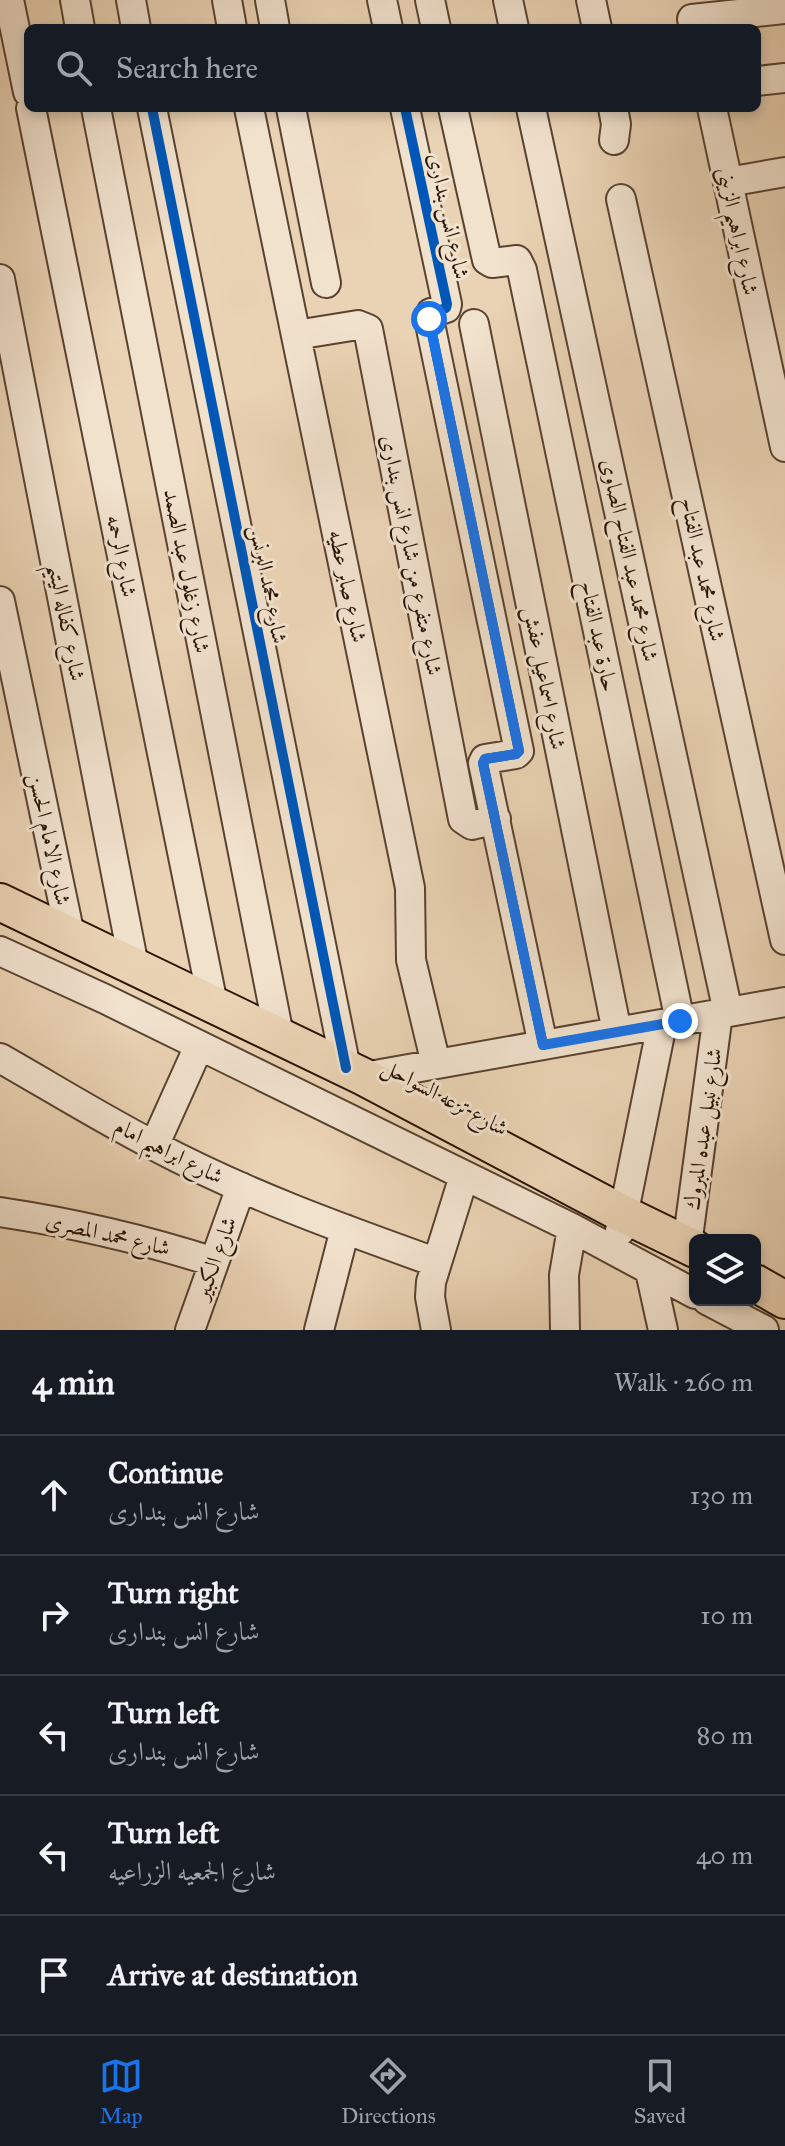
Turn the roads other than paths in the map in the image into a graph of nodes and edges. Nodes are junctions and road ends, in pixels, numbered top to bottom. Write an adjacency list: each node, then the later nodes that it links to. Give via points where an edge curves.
1 (9, 0): 20 (street)
2 (75, 0): 12 (street)
3 (131, 0): 13 (street)
4 (227, 0): 14 (street)
5 (270, 0): 15 (street)
6 (382, 0): 16 (street)
7 (430, 0): 17 (street)
8 (508, 0): 18 (street)
9 (591, 0): 19 (street)
10 (785, 9): 11 (street)
11 (692, 16)
12 (79, 24)
13 (135, 24)
14 (231, 24)
15 (274, 24)
16 (387, 24)
17 (435, 24)
18 (513, 24)
19 (596, 24)
20 (24, 73)
21 (785, 78): 22 (street)
22 (761, 81)
23 (32, 112): 50 (street, شارع الرحمه)
24 (97, 112): 54 (street, شارع زغلول عبد الصمد)
25 (153, 112): 59 (street, شارع محمد البرنس)
26 (250, 112): 40 (street, شارع صابر عطيه)
27 (292, 112): 38 (street)
28 (406, 112): 43 (street, شارع انس بندارى, via 447,304 429,319 519,751 483,761)
29 (454, 112): 52 (street, حارة عبد الفتاح, via 487,260 517,260 522,270)
30 (532, 112): 51 (street, شارع محمد عبد الفتاح الصاوى)
31 (614, 112): 33 (street)
32 (713, 112): 35 (street, شارع ابراهيم الزينى)
33 (614, 140)
34 (785, 172): 35 (street)
35 (728, 182): 41 (street, شارع ابراهيم الزينى)
36 (621, 199): 46 (street, شارع محمد عبد الفتاح)
37 (0, 279): 48 (street, شارع كفاله اليتيم)
38 (326, 283)
39 (474, 324): 53 (street, شارع اسماعيل عفش)
40 (296, 335): 43 (street, شارع متفرع من شارع انس بندارى, via 358,325 368,329 463,819 472,825); 58 (street, شارع صابر عطيه, via 410,888 411,960)
41 (785, 447)
42 (0, 601): 45 (street, شارع الامام الحسن)
43 (496, 819): 55 (street, شارع انس بندارى)
44 (0, 902): 45 (main road, شارع ترعه السواحل)
45 (70, 935): 48 (main road, شارع ترعه السواحل)
46 (785, 940)
47 (0, 951): 56 (street)
48 (134, 966): 50 (main road, شارع ترعه السواحل)
49 (785, 1002): 51 (street)
50 (213, 1004): 54 (main road, شارع ترعه السواحل)
51 (723, 1013): 52 (street); 67 (street, شارع نبيل عبده المبروك)
52 (671, 1022): 53 (street); 64 (street)
53 (617, 1032): 55 (street)
54 (279, 1035): 59 (main road, شارع ترعه السواحل)
55 (543, 1045): 58 (street)
56 (199, 1046): 60 (street); 61 (street)
57 (0, 1058): 60 (street, شارع ابراهيم امام)
58 (436, 1064): 59 (street)
59 (355, 1072): 64 (main road, شارع ترعه السواحل)
60 (154, 1146): 62 (street, شارع ابراهيم امام)
61 (464, 1176): 65 (street); 71 (street)
62 (241, 1187): 66 (street, شارع ابراهيم امام); 70 (street, شارع الكبير)
63 (0, 1212): 70 (street, شارع محمد المصرى, via 141,1239)
64 (623, 1214): 68 (main road, شارع ترعه السواحل); 69 (street)
65 (572, 1228): 69 (street); 81 (street, via 564,1275)
66 (345, 1229): 71 (street, شارع ابراهيم امام); 79 (street)
67 (693, 1234)
68 (689, 1246)
69 (616, 1252): 72 (street)
70 (214, 1262): 78 (street, شارع الكبير)
71 (435, 1262): 80 (street, via 430,1297)
72 (650, 1271): 74 (street); 82 (street)
73 (761, 1286): 75 (main road)
74 (689, 1291)
75 (785, 1300)
76 (718, 1306): 77 (street)
77 (755, 1327)
78 (190, 1330)
79 (319, 1330)
80 (436, 1330)
81 (565, 1330)
82 (663, 1330)

